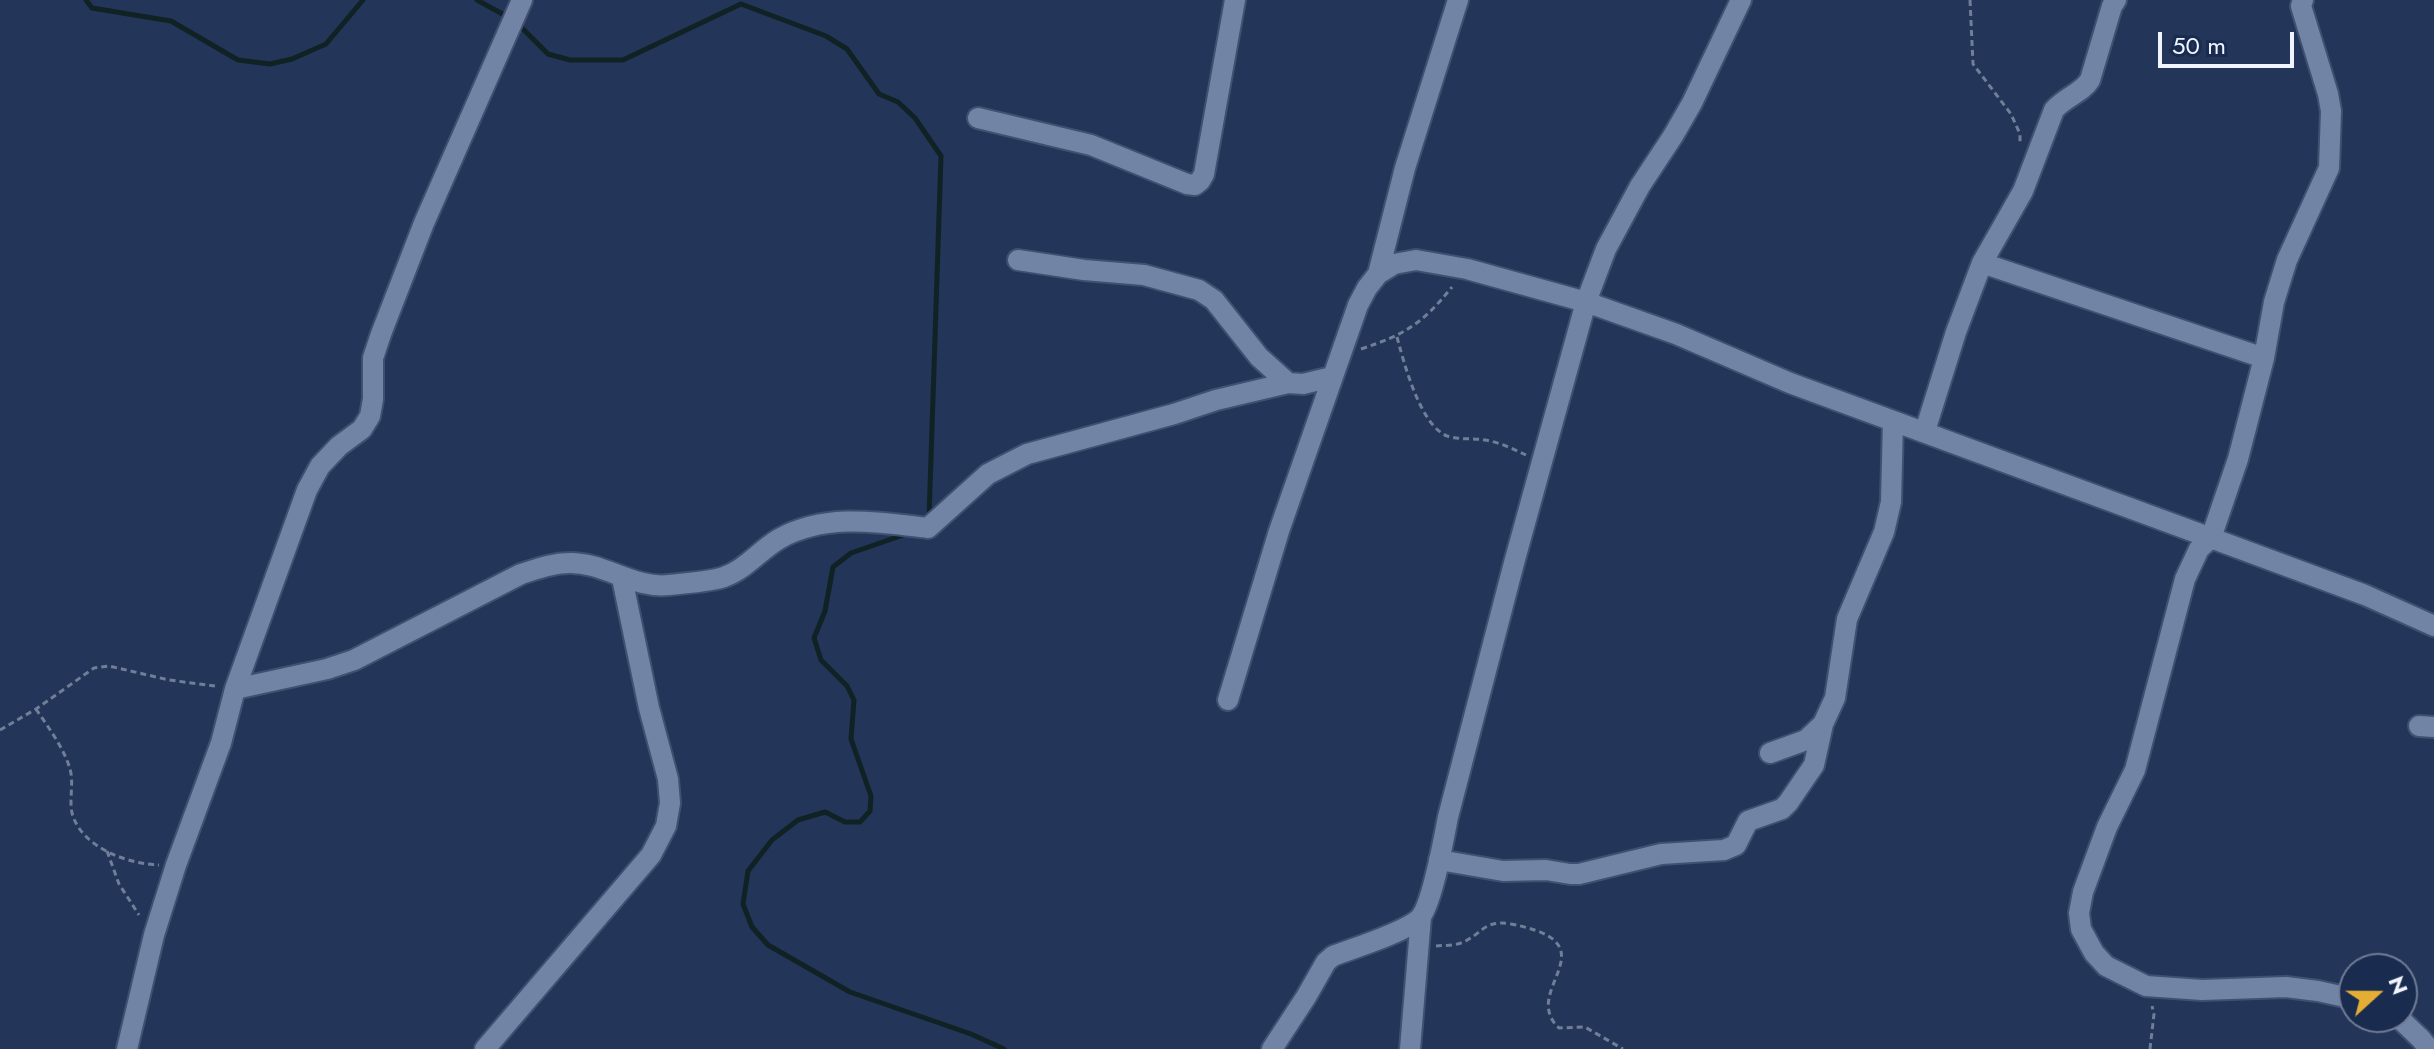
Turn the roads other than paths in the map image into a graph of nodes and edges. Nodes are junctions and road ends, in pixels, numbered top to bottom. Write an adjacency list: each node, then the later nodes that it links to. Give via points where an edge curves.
1 (522, 0): 20 (street, via 381,334 373,358 370,416 320,466 307,490)
2 (1235, 0): 7 (street, via 1204,174 1195,185 1091,145)
3 (1458, 0): 10 (street)
4 (1741, 0): 11 (street, via 1692,103 1606,249)
5 (2303, 0): 12 (street, via 2331,111 2329,168 2287,260)
6 (2112, 2): 9 (street, via 2090,80 2054,110 2023,191)
7 (978, 118)
8 (1018, 260): 14 (street, via 1144,275 1199,290)
9 (1982, 263): 12 (street); 16 (street)
10 (1378, 274): 11 (street, via 1416,260); 13 (street, via 1358,305)
11 (1586, 302): 15 (street); 24 (street)
12 (2264, 358): 17 (street)
13 (1332, 377): 14 (street); 21 (street)
14 (1288, 383): 18 (street, via 1027,454 988,474 928,528 849,520 827,523 778,539 725,577 666,585)
15 (1893, 421): 16 (street); 22 (street, via 1891,502 1884,532 1847,619 1835,698)
16 (1925, 431): 17 (street)
17 (2211, 538): 19 (street); 26 (street, via 2192,560 2185,579 2135,770 2081,900 2081,929 2106,966 2146,986 2286,987)
18 (622, 578): 20 (street, via 570,563 544,566 354,660); 30 (street, via 668,779 666,826 651,855)
19 (2434, 626)
20 (235, 689): 29 (street, via 154,935)
21 (1228, 700)
22 (1823, 724): 23 (street, via 1806,740); 24 (street, via 1814,765 1788,803 1748,821 1736,845 1724,850 1661,854 1570,874 1503,871)
23 (1770, 753)
24 (1439, 860): 25 (street)
25 (1421, 917): 31 (street, via 1326,962); 32 (street)
26 (2338, 995)
27 (2415, 1033): 33 (street)
28 (2434, 1040): 33 (street)
29 (127, 1049)
30 (485, 1049)
31 (1272, 1049)
32 (1410, 1049)
33 (2429, 1049)

